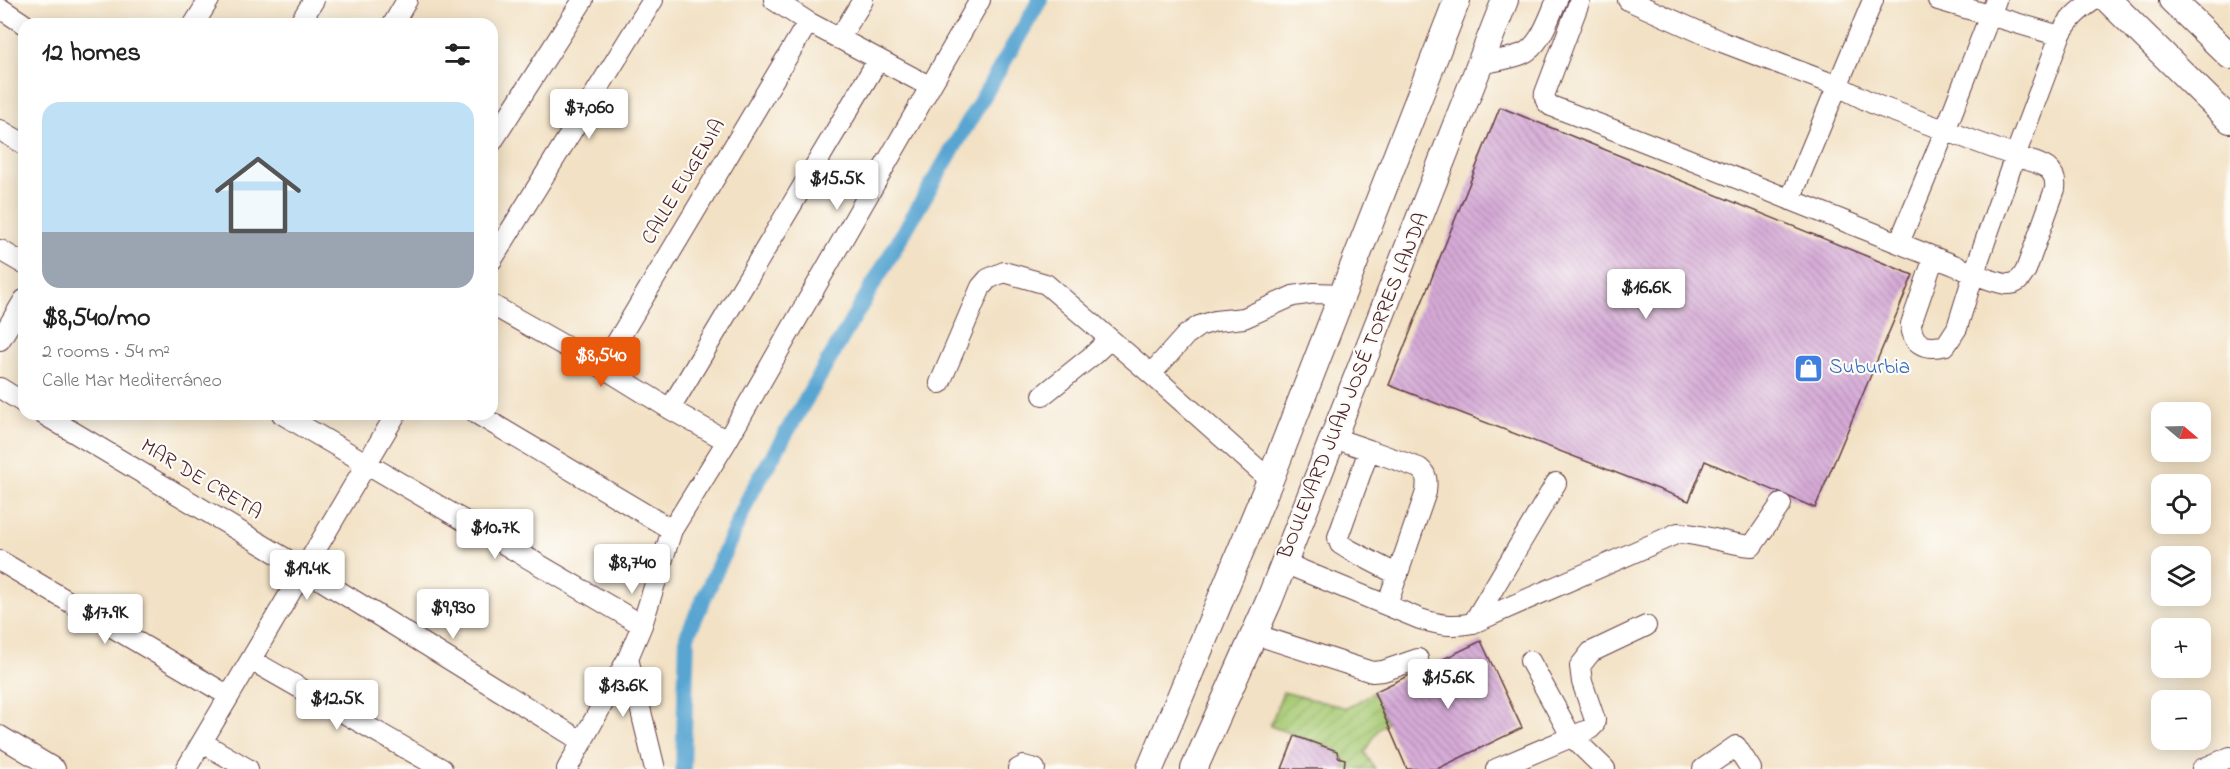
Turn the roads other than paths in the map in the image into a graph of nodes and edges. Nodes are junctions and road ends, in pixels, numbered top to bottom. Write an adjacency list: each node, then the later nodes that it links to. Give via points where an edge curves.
1 (314, 0): 22 (street)
2 (407, 0): 23 (street)
3 (583, 0): 36 (street)
4 (653, 0): 42 (street)
5 (774, 0): 25 (street)
6 (863, 0): 27 (street)
7 (980, 0): 31 (street)
8 (1457, 0): 46 (main road, BOULEVARD JUAN JOSÉ TORRES LANDA)
9 (1505, 0): 30 (main road, BOULEVARD JUAN JOSÉ TORRES LANDA)
10 (1557, 0): 30 (street, via 1538,40 1528,51)
11 (1580, 0): 39 (street, via 1545,93 1547,103)
12 (1628, 0): 32 (street, via 1722,42)
13 (1873, 0): 32 (street)
14 (1938, 0): 20 (street)
15 (2094, 0): 26 (street, via 2073,15)
16 (2108, 0): 33 (main road)
17 (2172, 0): 28 (main road)
18 (203, 2): 21 (street)
19 (0, 8): 24 (street)
20 (1993, 8): 26 (street); 35 (street)
21 (196, 18)
22 (303, 18)
23 (396, 18)
24 (18, 20)
25 (808, 22): 27 (street); 51 (street, CALLE EUGENIA)
26 (2060, 36): 38 (street)
27 (839, 39): 29 (street)
28 (2230, 56)
29 (878, 60): 31 (street); 57 (street)
30 (1481, 64): 62 (main road, BOULEVARD JUAN JOSÉ TORRES LANDA)
31 (929, 86): 63 (street)
32 (1838, 86): 35 (street); 39 (street)
33 (2230, 120)
34 (0, 130): 37 (street)
35 (1946, 131): 38 (street); 40 (street)
36 (498, 133)
37 (18, 140)
38 (2015, 156): 45 (street); 45 (street, via 2047,168 2053,173 2055,189 2021,279 2004,284)
39 (1790, 200): 40 (street)
40 (1899, 243): 43 (street)
41 (0, 250): 44 (street)
42 (498, 250)
43 (1934, 257): 45 (street); 45 (street, via 1911,324 1911,334 1925,346 1935,348 1952,339)
44 (18, 260)
45 (1974, 273)
46 (1344, 294): 52 (street, via 1293,296 1244,318 1199,326); 66 (main road, BOULEVARD JUAN JOSÉ TORRES LANDA)
47 (498, 308): 51 (street)
48 (18, 310): 50 (street)
49 (1110, 339): 52 (street); 53 (street, via 1046,284 1004,272 981,287); 55 (street)
50 (0, 340)
51 (602, 367): 57 (street)
52 (1151, 374): 66 (street)
53 (940, 383)
54 (0, 388): 56 (street)
55 (1044, 395)
56 (18, 399)
57 (670, 409): 63 (street)
58 (53, 420): 72 (street, MAR DE CRETA)
59 (292, 420): 65 (street)
60 (392, 420): 65 (street)
61 (487, 420): 69 (street)
62 (1334, 438): 64 (street); 71 (main road, BOULEVARD JUAN JOSÉ TORRES LANDA)
63 (728, 441): 69 (street)
64 (1369, 450): 73 (street, via 1338,537 1347,549); 73 (street, via 1425,473 1426,492)
65 (366, 463): 72 (street); 76 (street)
66 (1270, 480): 98 (main road, BOULEVARD JUAN JOSÉ TORRES LANDA)
67 (1556, 483): 75 (street)
68 (1781, 504): 75 (street, via 1752,546 1678,533)
69 (672, 530): 76 (street)
70 (0, 561): 83 (street)
71 (1284, 563): 74 (street); 78 (main road, BOULEVARD JUAN JOSÉ TORRES LANDA)
72 (303, 569): 81 (street); 86 (street, MAR DE CRETA)
73 (1398, 576): 74 (street)
74 (1387, 605): 75 (street, via 1437,624 1455,627)
75 (1473, 622)
76 (642, 625): 79 (street)
77 (1646, 626): 85 (street, via 1591,652 1580,666 1595,720 1590,729)
78 (1254, 634): 80 (street, via 1372,672); 99 (main road, BOULEVARD JUAN JOSÉ TORRES LANDA)
79 (628, 658): 86 (street); 95 (street)
80 (1418, 659)
81 (251, 660): 83 (street); 93 (street)
82 (1530, 660): 85 (street)
83 (229, 696): 87 (street)
84 (0, 736): 90 (street)
85 (1571, 736): 89 (street); 100 (street)
86 (583, 742): 94 (street)
87 (203, 743): 91 (street); 92 (street)
88 (2230, 757): 103 (street)
89 (1598, 767)
90 (55, 769)
91 (186, 769)
92 (248, 769)
93 (442, 769)
94 (567, 769)
95 (655, 769)
96 (1018, 769): 97 (street)
97 (1035, 769)
98 (1150, 769)
99 (1194, 769)
100 (1496, 769)
101 (1703, 769): 102 (street, via 1736,746)
102 (1751, 769)
103 (2202, 769)

